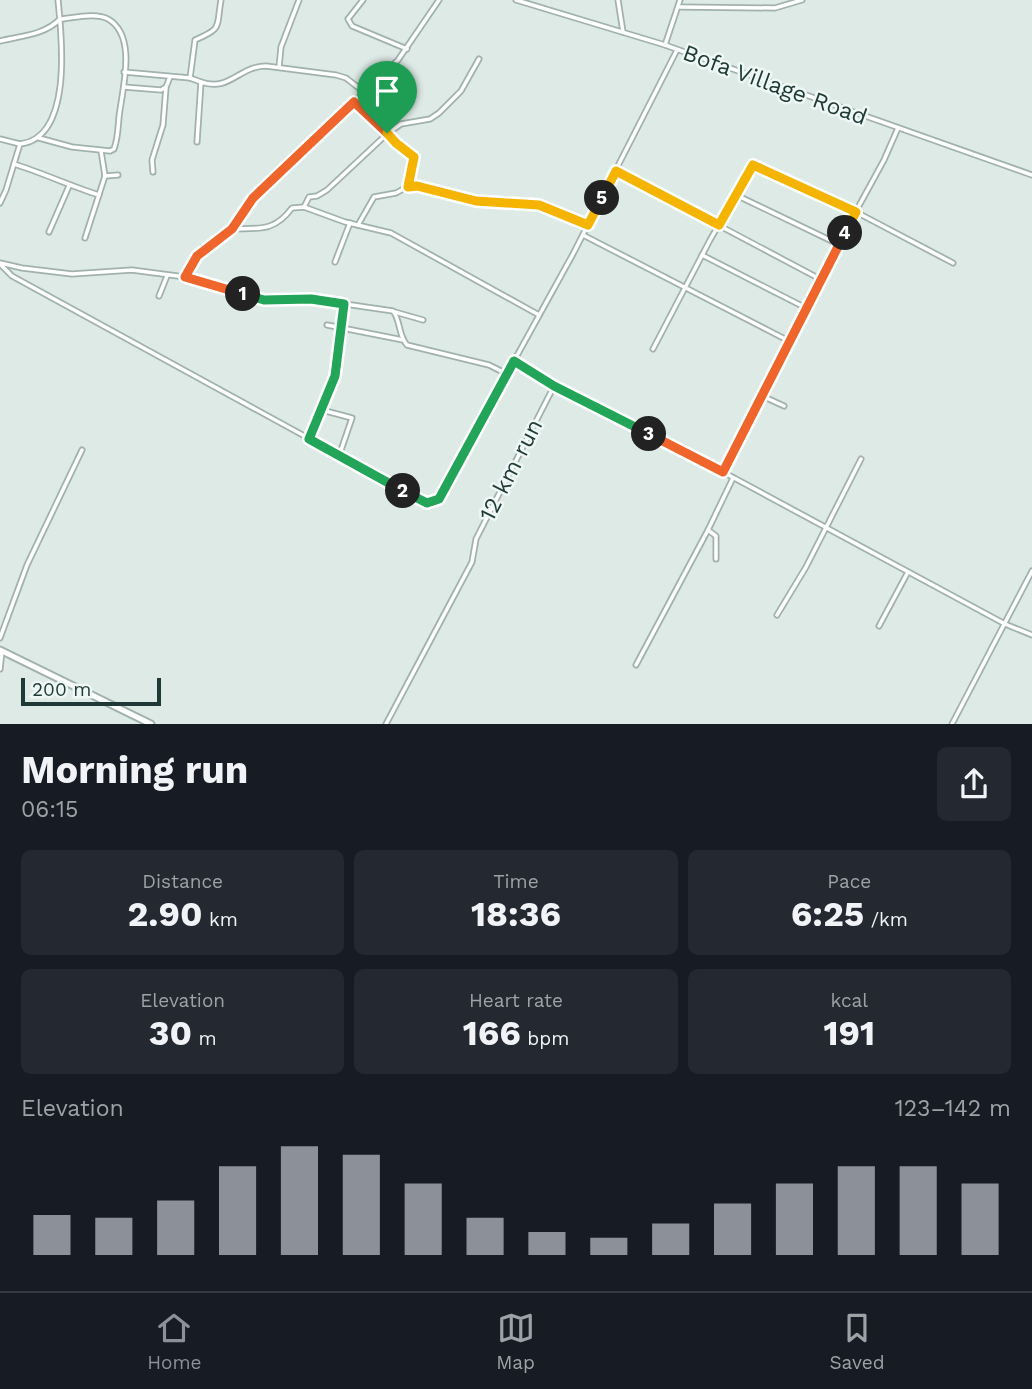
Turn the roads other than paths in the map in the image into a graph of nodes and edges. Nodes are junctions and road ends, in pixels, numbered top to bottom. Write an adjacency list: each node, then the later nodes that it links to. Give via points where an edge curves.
1 (58, 0): 11 (street)
2 (221, 0): 21 (street, via 218,27 195,40)
3 (299, 0): 18 (street, via 281,47)
4 (363, 0): 15 (street, via 348,19 352,26)
5 (439, 0): 15 (street)
6 (516, 0): 12 (street, Bofa Village Road)
7 (618, 0): 12 (street)
8 (680, 0): 10 (street)
9 (802, 0): 10 (street, via 775,8)
10 (680, 7): 14 (street)
11 (60, 19): 13 (street, via 42,31); 19 (street, via 102,17 114,24 126,50); 29 (street, via 59,93 54,116)
12 (623, 32): 14 (street, Bofa Village Road)
13 (0, 41)
14 (665, 45): 16 (street, Bofa Village Road)
15 (407, 48): 25 (street)
16 (677, 50): 27 (street, Bofa Village Road); 35 (street)
17 (479, 59): 28 (street, via 461,92 439,113)
18 (279, 68): 22 (street, via 257,66 224,84); 25 (street, via 336,75)
19 (124, 72): 20 (street); 23 (street)
20 (170, 76): 21 (street); 24 (street)
21 (190, 78): 22 (street)
22 (201, 82): 31 (street)
23 (124, 87): 24 (street); 33 (street, via 116,143 110,151)
24 (166, 87): 36 (street)
25 (364, 92): 26 (street)
26 (354, 102): 28 (street); 51 (street, via 253,198)
27 (898, 128): 38 (street, Bofa Village Road); 46 (street)
28 (387, 133): 41 (street, via 414,157); 45 (street, via 327,190 309,197)
29 (39, 138): 32 (street); 33 (street)
30 (0, 139): 32 (street)
31 (197, 142)
32 (20, 144): 34 (street)
33 (101, 150): 39 (street)
34 (14, 164): 40 (street); 44 (street)
35 (616, 171): 49 (street); 50 (street)
36 (153, 173)
37 (118, 175): 39 (street)
38 (1032, 175)
39 (105, 176): 42 (street)
40 (69, 186): 42 (street); 52 (street)
41 (408, 187): 48 (street, via 374,197); 49 (street, via 476,201 539,205)
42 (99, 195): 54 (street)
43 (736, 195): 46 (street, via 753,165); 50 (street); 55 (street)
44 (0, 203)
45 (304, 207): 47 (street); 51 (street, via 292,208 271,227)
46 (856, 212): 55 (street); 59 (street)
47 (350, 223): 48 (street); 57 (street)
48 (358, 225): 68 (street, via 391,233)
49 (588, 225): 53 (street)
50 (719, 225): 56 (street); 62 (street)
51 (232, 229): 61 (street, via 197,256)
52 (49, 232)
53 (583, 235): 63 (street); 68 (street)
54 (85, 238)
55 (838, 244): 62 (street)
56 (702, 255): 63 (street); 66 (street)
57 (335, 262)
58 (0, 263): 60 (street, via 72,274 132,270); 81 (street, via 12,276)
59 (953, 263)
60 (167, 276): 61 (street); 64 (street)
61 (185, 277): 65 (street, via 264,300)
62 (820, 279): 66 (street)
63 (685, 288): 73 (street); 74 (street)
64 (159, 296)
65 (344, 304): 67 (street); 71 (street)
66 (806, 308): 73 (street)
67 (393, 311): 69 (street); 72 (street)
68 (539, 315): 75 (street)
69 (423, 320)
70 (327, 325): 71 (street)
71 (341, 328): 72 (street); 80 (street, via 335,376)
72 (402, 340): 76 (street)
73 (789, 341): 78 (street)
74 (653, 349)
75 (514, 361): 76 (street); 77 (street)
76 (505, 373): 83 (street, via 435,502 427,503)
77 (554, 386): 85 (street); 100 (street, 12 km run, via 476,539 472,562)
78 (760, 395): 79 (street); 85 (street)
79 (784, 406)
80 (322, 410): 81 (street); 83 (street, via 352,418)
81 (309, 439): 83 (street)
82 (82, 450): 96 (street, via 27,565)
83 (339, 456)
84 (861, 459): 87 (street)
85 (723, 472): 86 (street)
86 (733, 478): 87 (street); 88 (street)
87 (826, 528): 91 (street); 92 (street)
88 (708, 530): 89 (street, via 716,536); 98 (street)
89 (716, 559)
90 (1032, 571): 93 (street)
91 (908, 572): 93 (street); 94 (street)
92 (777, 615)
93 (1005, 624): 95 (street); 103 (street)
94 (879, 626)
95 (1032, 635)
96 (0, 638)
97 (1, 651): 99 (street); 101 (street)
98 (636, 665)
99 (0, 669)
100 (387, 723): 102 (street)
101 (152, 724)
102 (393, 724)
103 (952, 724)

